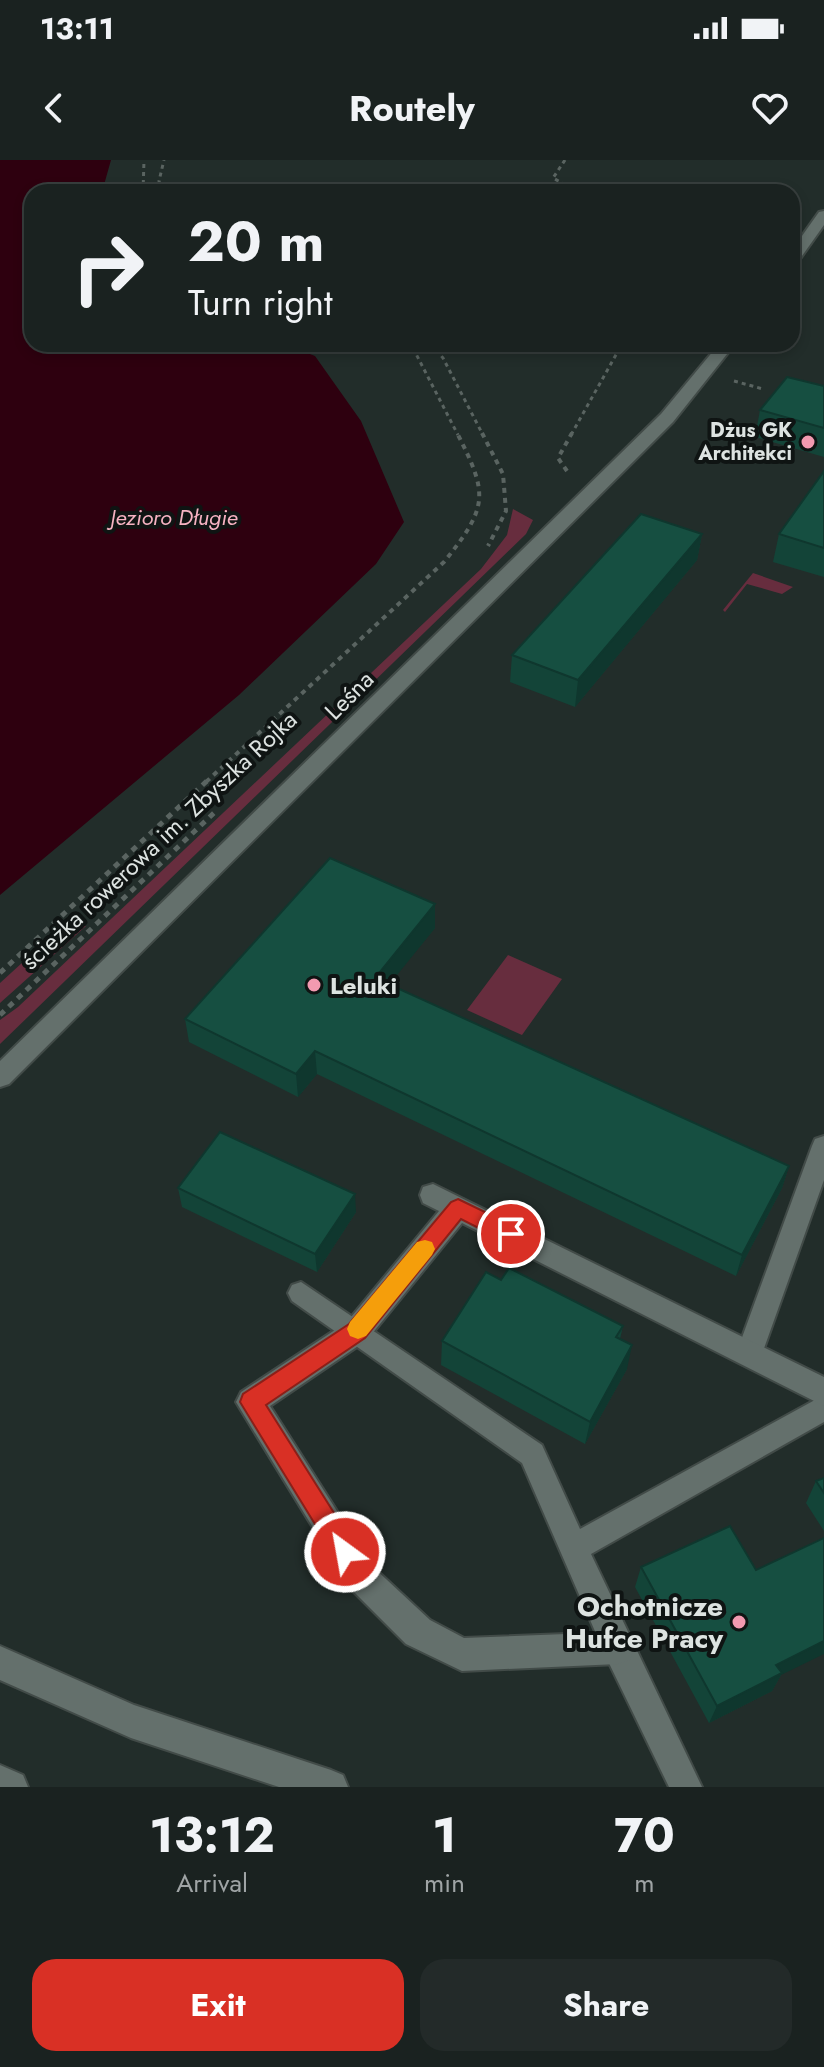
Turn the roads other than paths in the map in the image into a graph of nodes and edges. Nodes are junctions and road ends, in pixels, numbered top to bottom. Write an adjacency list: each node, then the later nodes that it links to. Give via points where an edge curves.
1 (824, 215): 2 (street)
2 (800, 249)
3 (721, 352): 4 (street, Leśna, via 667,418)
4 (0, 1077)
5 (824, 1146): 8 (lane)
6 (301, 1293): 7 (lane)
7 (357, 1331): 8 (street, via 445,1201); 11 (lane, via 532,1454); 12 (street, via 251,1402 361,1577 418,1632 462,1655)
8 (749, 1354): 9 (street)
9 (824, 1392)
10 (824, 1408): 11 (lane)
11 (573, 1548): 12 (lane)
12 (618, 1648): 17 (lane)
13 (0, 1663): 16 (street, via 131,1721)
14 (0, 1782): 15 (street)
15 (11, 1787)
16 (331, 1787)
17 (686, 1787)

